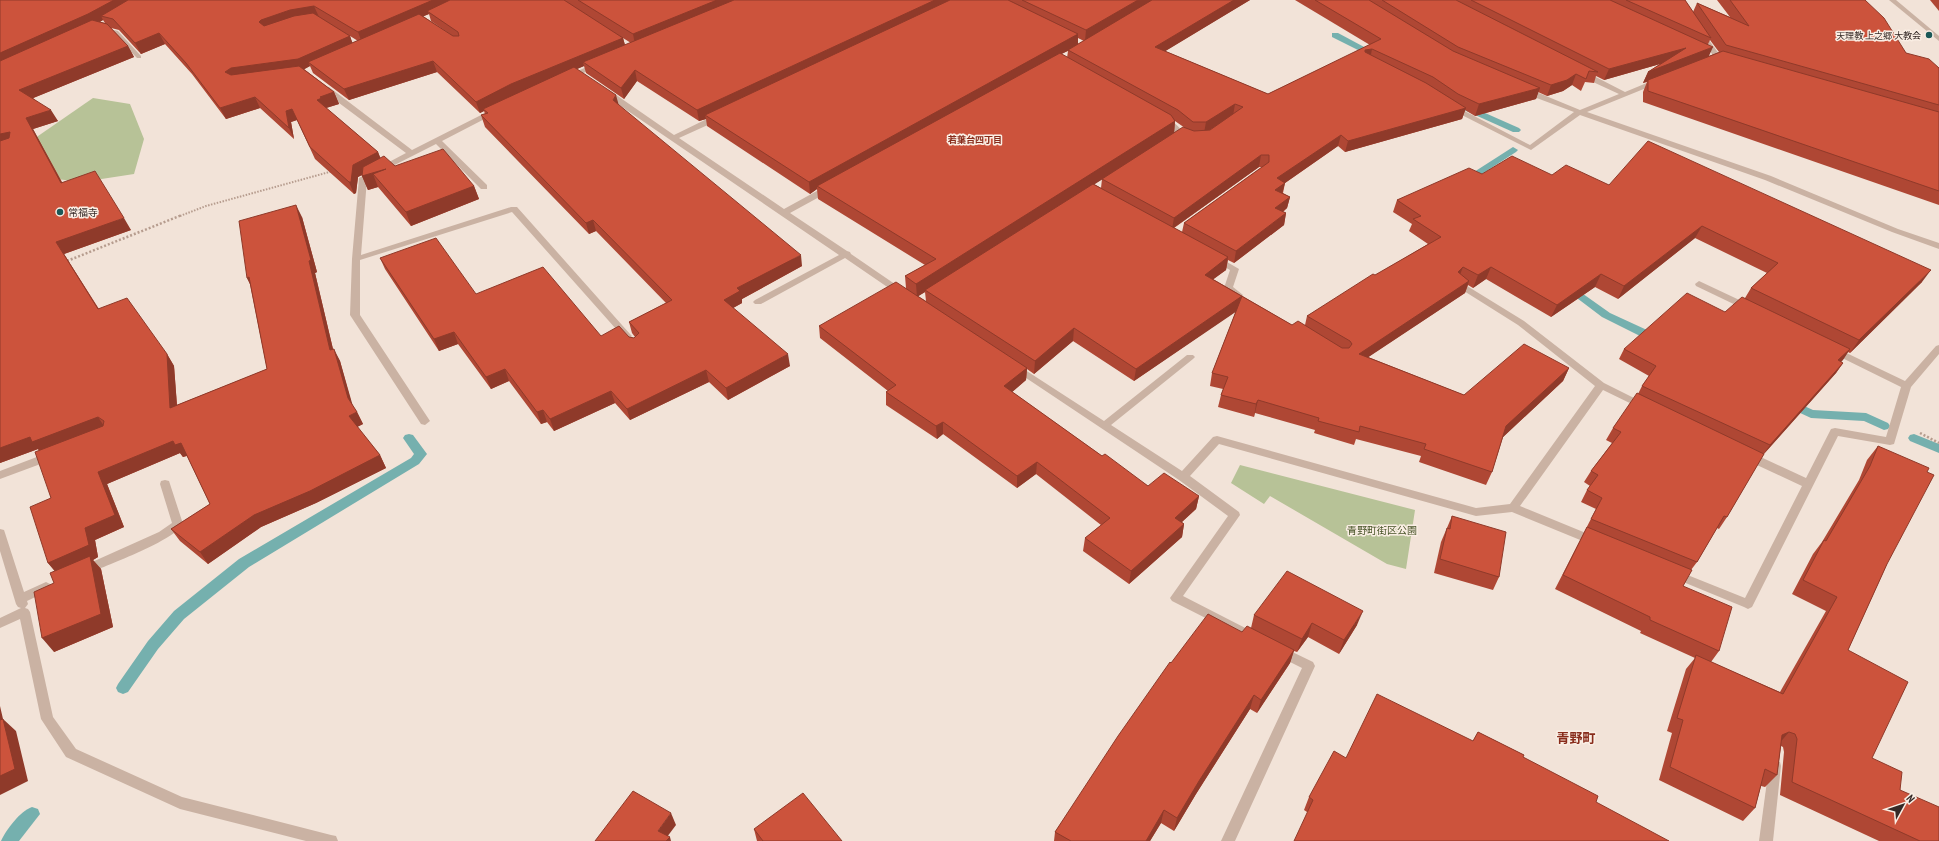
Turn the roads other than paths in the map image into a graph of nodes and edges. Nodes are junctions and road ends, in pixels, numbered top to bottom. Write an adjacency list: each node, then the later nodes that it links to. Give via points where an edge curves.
1 (1892, 0): 4 (street)
2 (109, 20): 6 (street, via 96,27 116,32)
3 (1696, 26): 7 (street)
4 (1939, 39)
5 (1704, 52): 7 (street)
6 (139, 57)
7 (1722, 59): 9 (street)
8 (606, 61): 11 (street)
9 (1704, 64)
10 (1576, 70): 16 (street)
11 (578, 72): 14 (street); 22 (street)
12 (1668, 78): 16 (street)
13 (318, 82): 25 (street)
14 (558, 82)
15 (1515, 87): 19 (street)
16 (1624, 94): 19 (street)
17 (1445, 104): 19 (street, via 1530,148)
18 (505, 106): 23 (street)
19 (1578, 113): 29 (street, via 1768,178)
20 (724, 114): 22 (street)
21 (1153, 114): 24 (street, via 1173,125 1184,135)
22 (674, 138): 28 (street)
23 (437, 141): 25 (street); 27 (street)
24 (1168, 142)
25 (412, 154): 32 (street, via 362,178)
26 (839, 182): 28 (street)
27 (484, 187)
28 (784, 213): 30 (street)
29 (1939, 246)
30 (847, 254): 35 (street); 37 (street)
31 (1208, 254): 36 (street, via 1235,269 1228,288)
32 (356, 259): 39 (street, via 514,209); 48 (street, via 355,316)
33 (1459, 284): 45 (street, via 1521,323)
34 (1699, 284): 38 (street)
35 (911, 299)
36 (1248, 301)
37 (758, 302)
38 (1757, 312)
39 (631, 340)
40 (1821, 344): 46 (street)
41 (1939, 348): 43 (street)
42 (1190, 357): 49 (street)
43 (1935, 358): 46 (street)
44 (1010, 364): 49 (street)
45 (1601, 385): 47 (street); 56 (street)
46 (1906, 386): 55 (street, via 1890,441 1835,432)
47 (1651, 409)
48 (425, 421)
49 (1104, 426): 53 (street)
50 (1736, 450): 55 (street)
51 (57, 453): 52 (street)
52 (0, 475)
53 (1183, 477): 56 (street, via 1217,440 1476,512); 67 (street, via 1235,515 1176,598 1309,666)
54 (165, 484): 60 (street, via 178,524 163,535)
55 (1808, 484): 59 (street, via 1748,604)
56 (1513, 508): 58 (street)
57 (0, 533): 62 (street)
58 (1601, 544)
59 (1667, 571)
60 (78, 573)
61 (56, 583): 62 (street)
62 (21, 599): 63 (street)
63 (24, 612): 64 (street); 66 (street, via 47,719 71,753 180,803)
64 (0, 623)
65 (1777, 752): 68 (street)
66 (331, 841)
67 (1228, 841)
68 (1766, 841)

